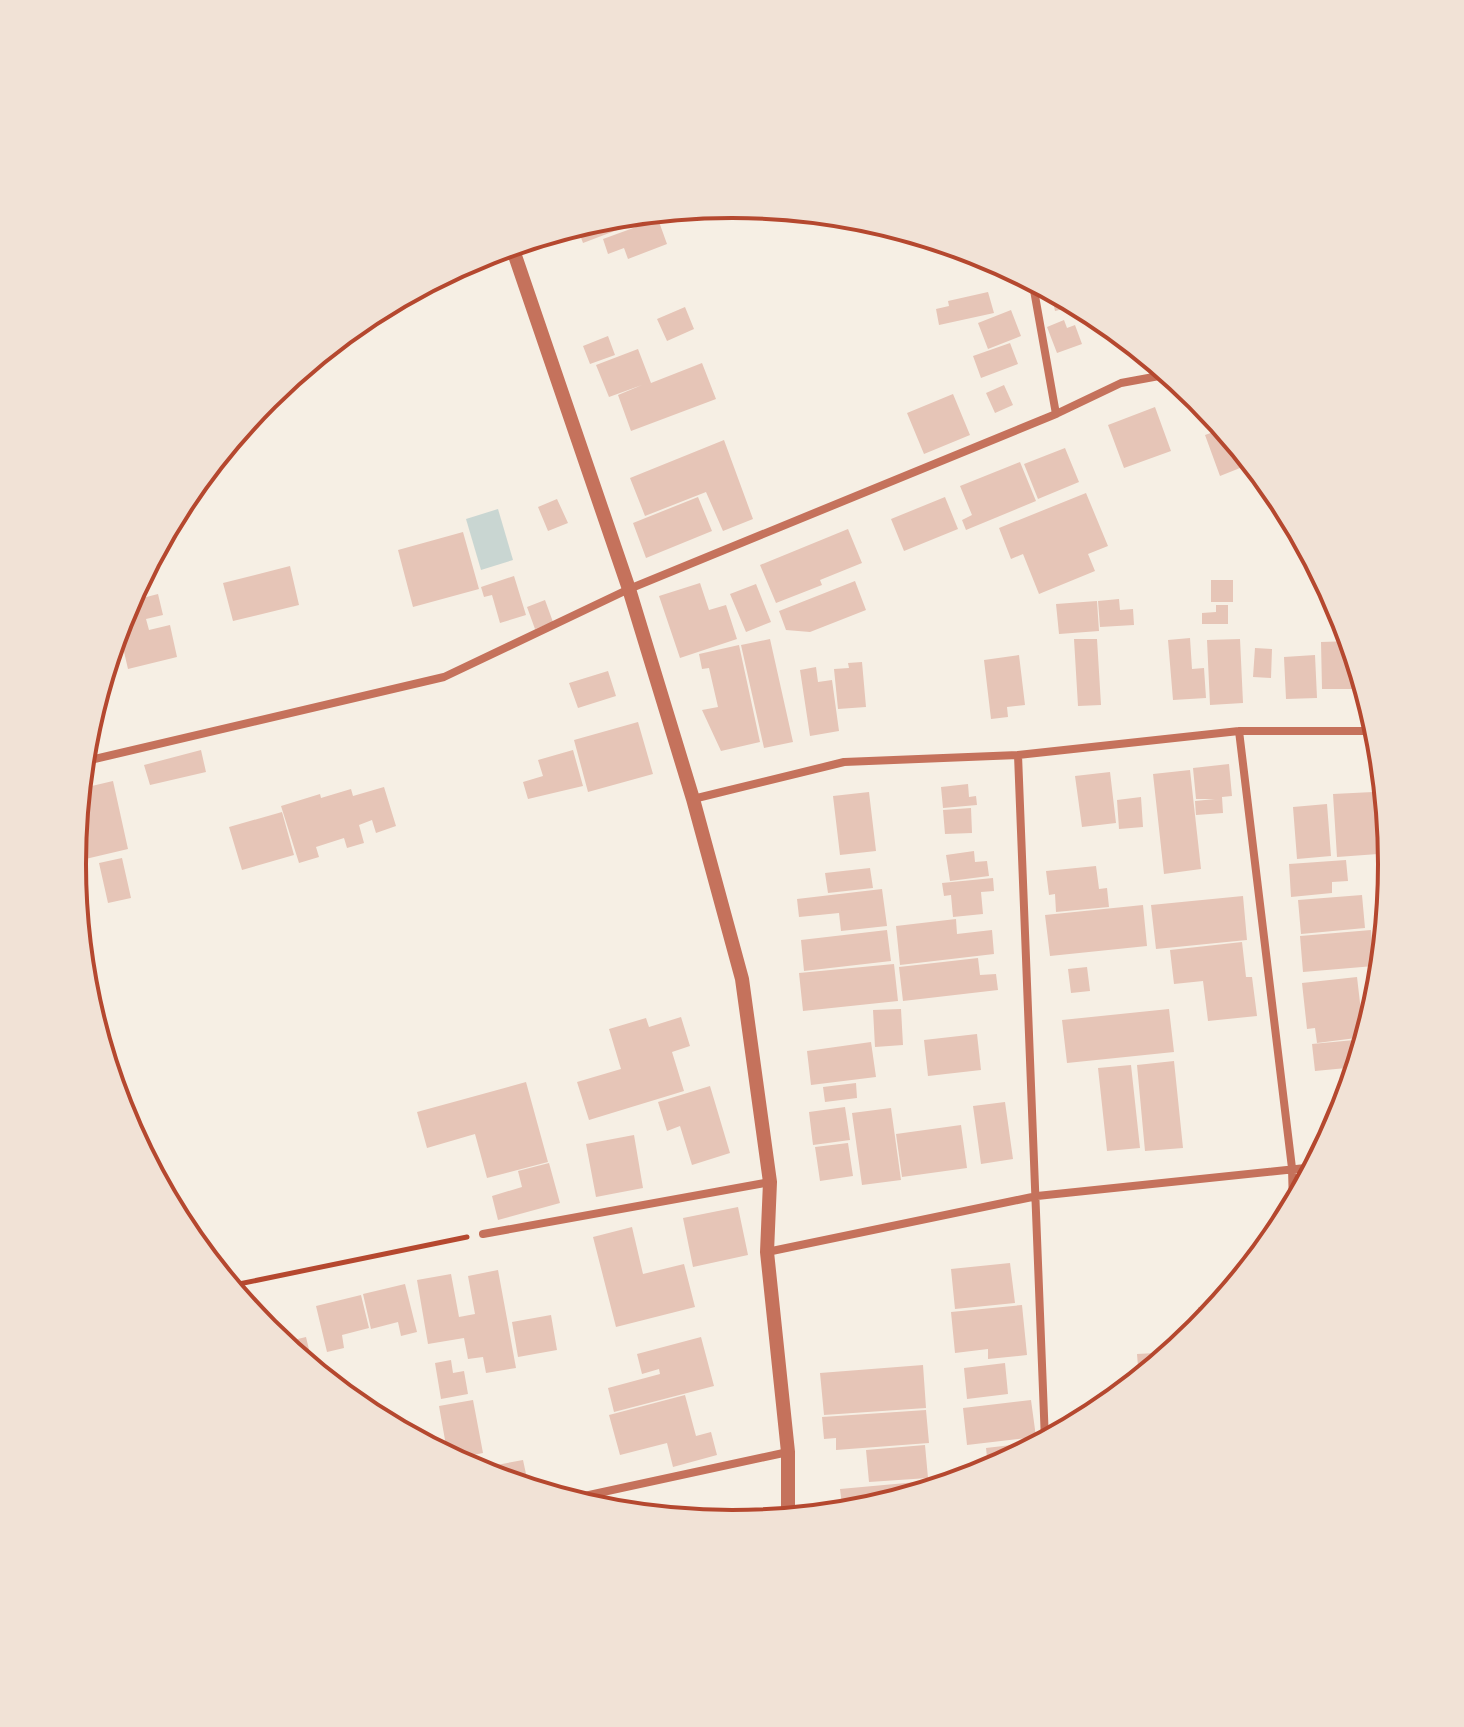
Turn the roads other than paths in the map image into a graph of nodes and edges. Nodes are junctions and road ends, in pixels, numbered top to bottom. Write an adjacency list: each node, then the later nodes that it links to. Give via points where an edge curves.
1 (515, 255): 5 (street)
2 (1034, 293): 4 (street)
3 (1156, 377): 4 (street, via 1121,383)
4 (1056, 414): 5 (street)
5 (629, 589): 9 (street, via 444,677); 10 (street)
6 (1239, 731): 7 (street); 8 (street); 11 (street)
7 (1365, 731)
8 (1018, 755): 10 (street, via 844,762); 15 (street)
9 (95, 759)
10 (693, 799): 13 (street, via 742,979)
11 (1292, 1168): 12 (street); 14 (street); 15 (street)
12 (1301, 1168)
13 (770, 1182): 16 (street); 17 (street)
14 (1292, 1184)
15 (1037, 1196): 17 (street); 18 (street)
16 (483, 1234)
17 (767, 1252): 19 (street)
18 (1045, 1429)
19 (788, 1452): 20 (street); 21 (street)
20 (594, 1494)
21 (788, 1507)

